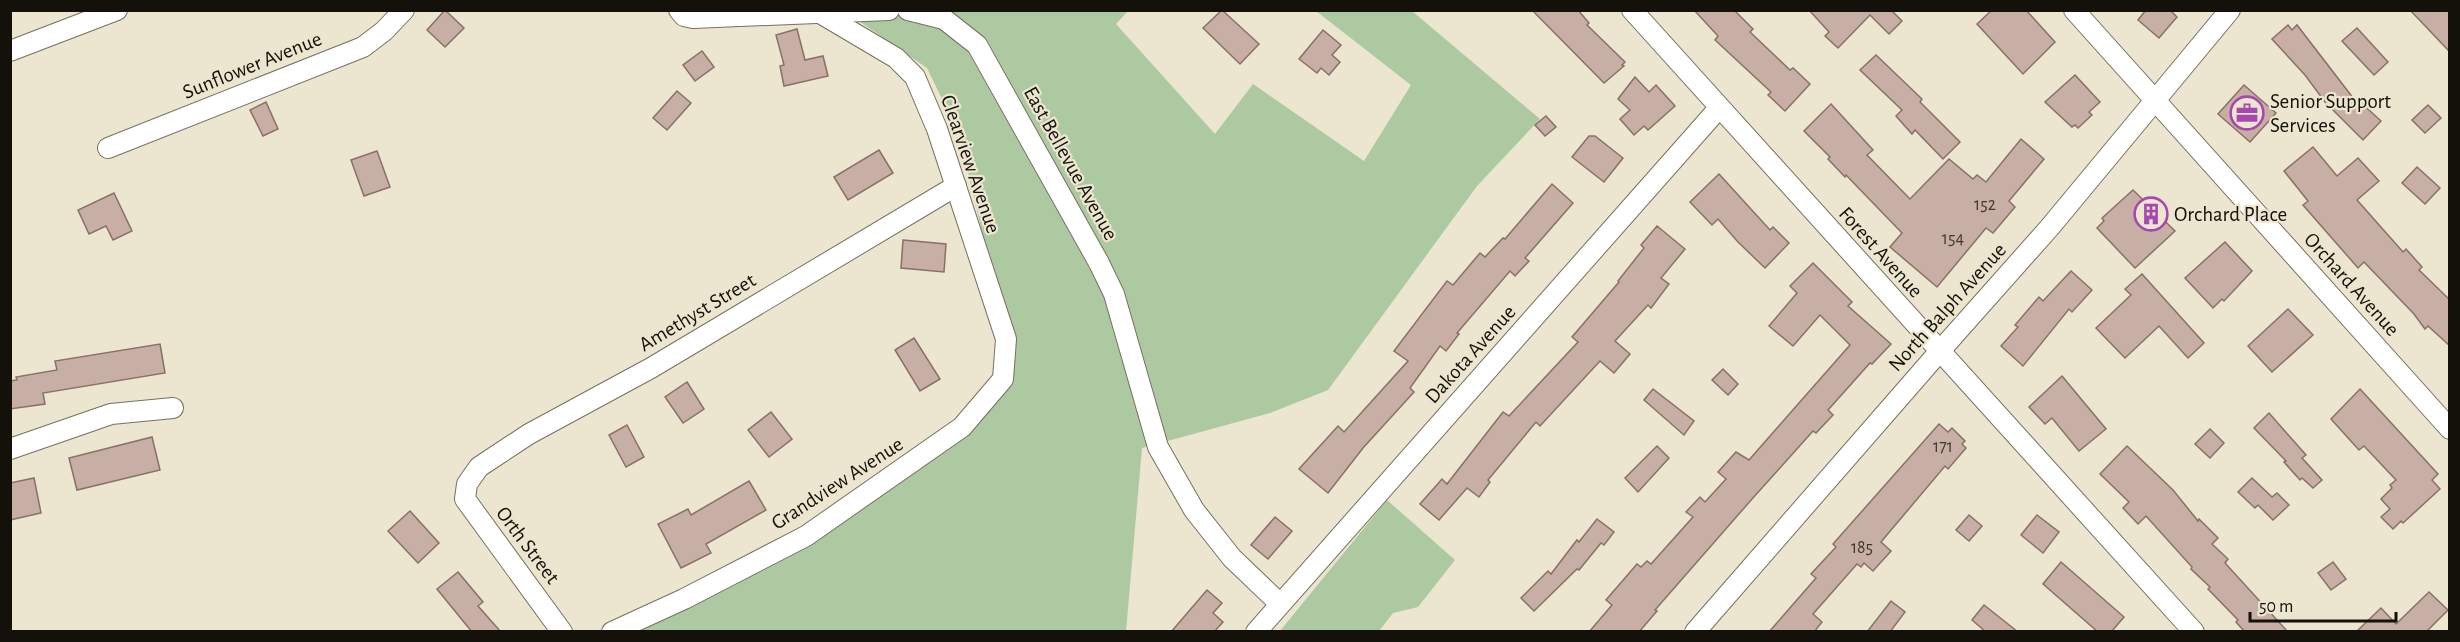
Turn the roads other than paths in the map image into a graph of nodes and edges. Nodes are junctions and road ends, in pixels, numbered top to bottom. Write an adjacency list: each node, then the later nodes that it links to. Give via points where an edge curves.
1 (117, 10): 10 (street)
2 (404, 10): 13 (street, Sunflower Avenue, via 363,47)
3 (889, 10): 9 (street)
4 (908, 10): 21 (street, East Bellevue Avenue, via 944,19 977,45 1114,294 1158,447 1194,510 1232,558)
5 (1632, 10): 12 (street, Forest Avenue)
6 (2074, 10): 11 (street, Orchard Avenue)
7 (2230, 10): 11 (street, North Balph Avenue)
8 (682, 13): 9 (street, via 693,18)
9 (820, 13): 14 (street, Clearview Avenue, via 896,58 915,77)
10 (10, 51)
11 (2155, 100): 15 (street, North Balph Avenue); 18 (street, Orchard Avenue)
12 (1719, 108): 15 (street, Forest Avenue); 21 (street, Dakota Avenue)
13 (108, 148)
14 (956, 186): 16 (street, Clearview Avenue, via 1006,339); 20 (street, Amethyst Street, via 651,368 529,434 479,467)
15 (1939, 352): 25 (street, North Balph Avenue); 26 (street, Forest Avenue)
16 (1003, 379): 23 (street, Grandview Avenue, via 962,427 806,536)
17 (173, 408): 19 (street, via 111,414)
18 (2450, 429)
19 (10, 449)
20 (467, 484): 22 (street, Orth Street, via 465,499 472,510)
21 (1280, 604): 24 (street, Dakota Avenue)
22 (562, 632)
23 (612, 632)
24 (1256, 632)
25 (1695, 632)
26 (2194, 632)

